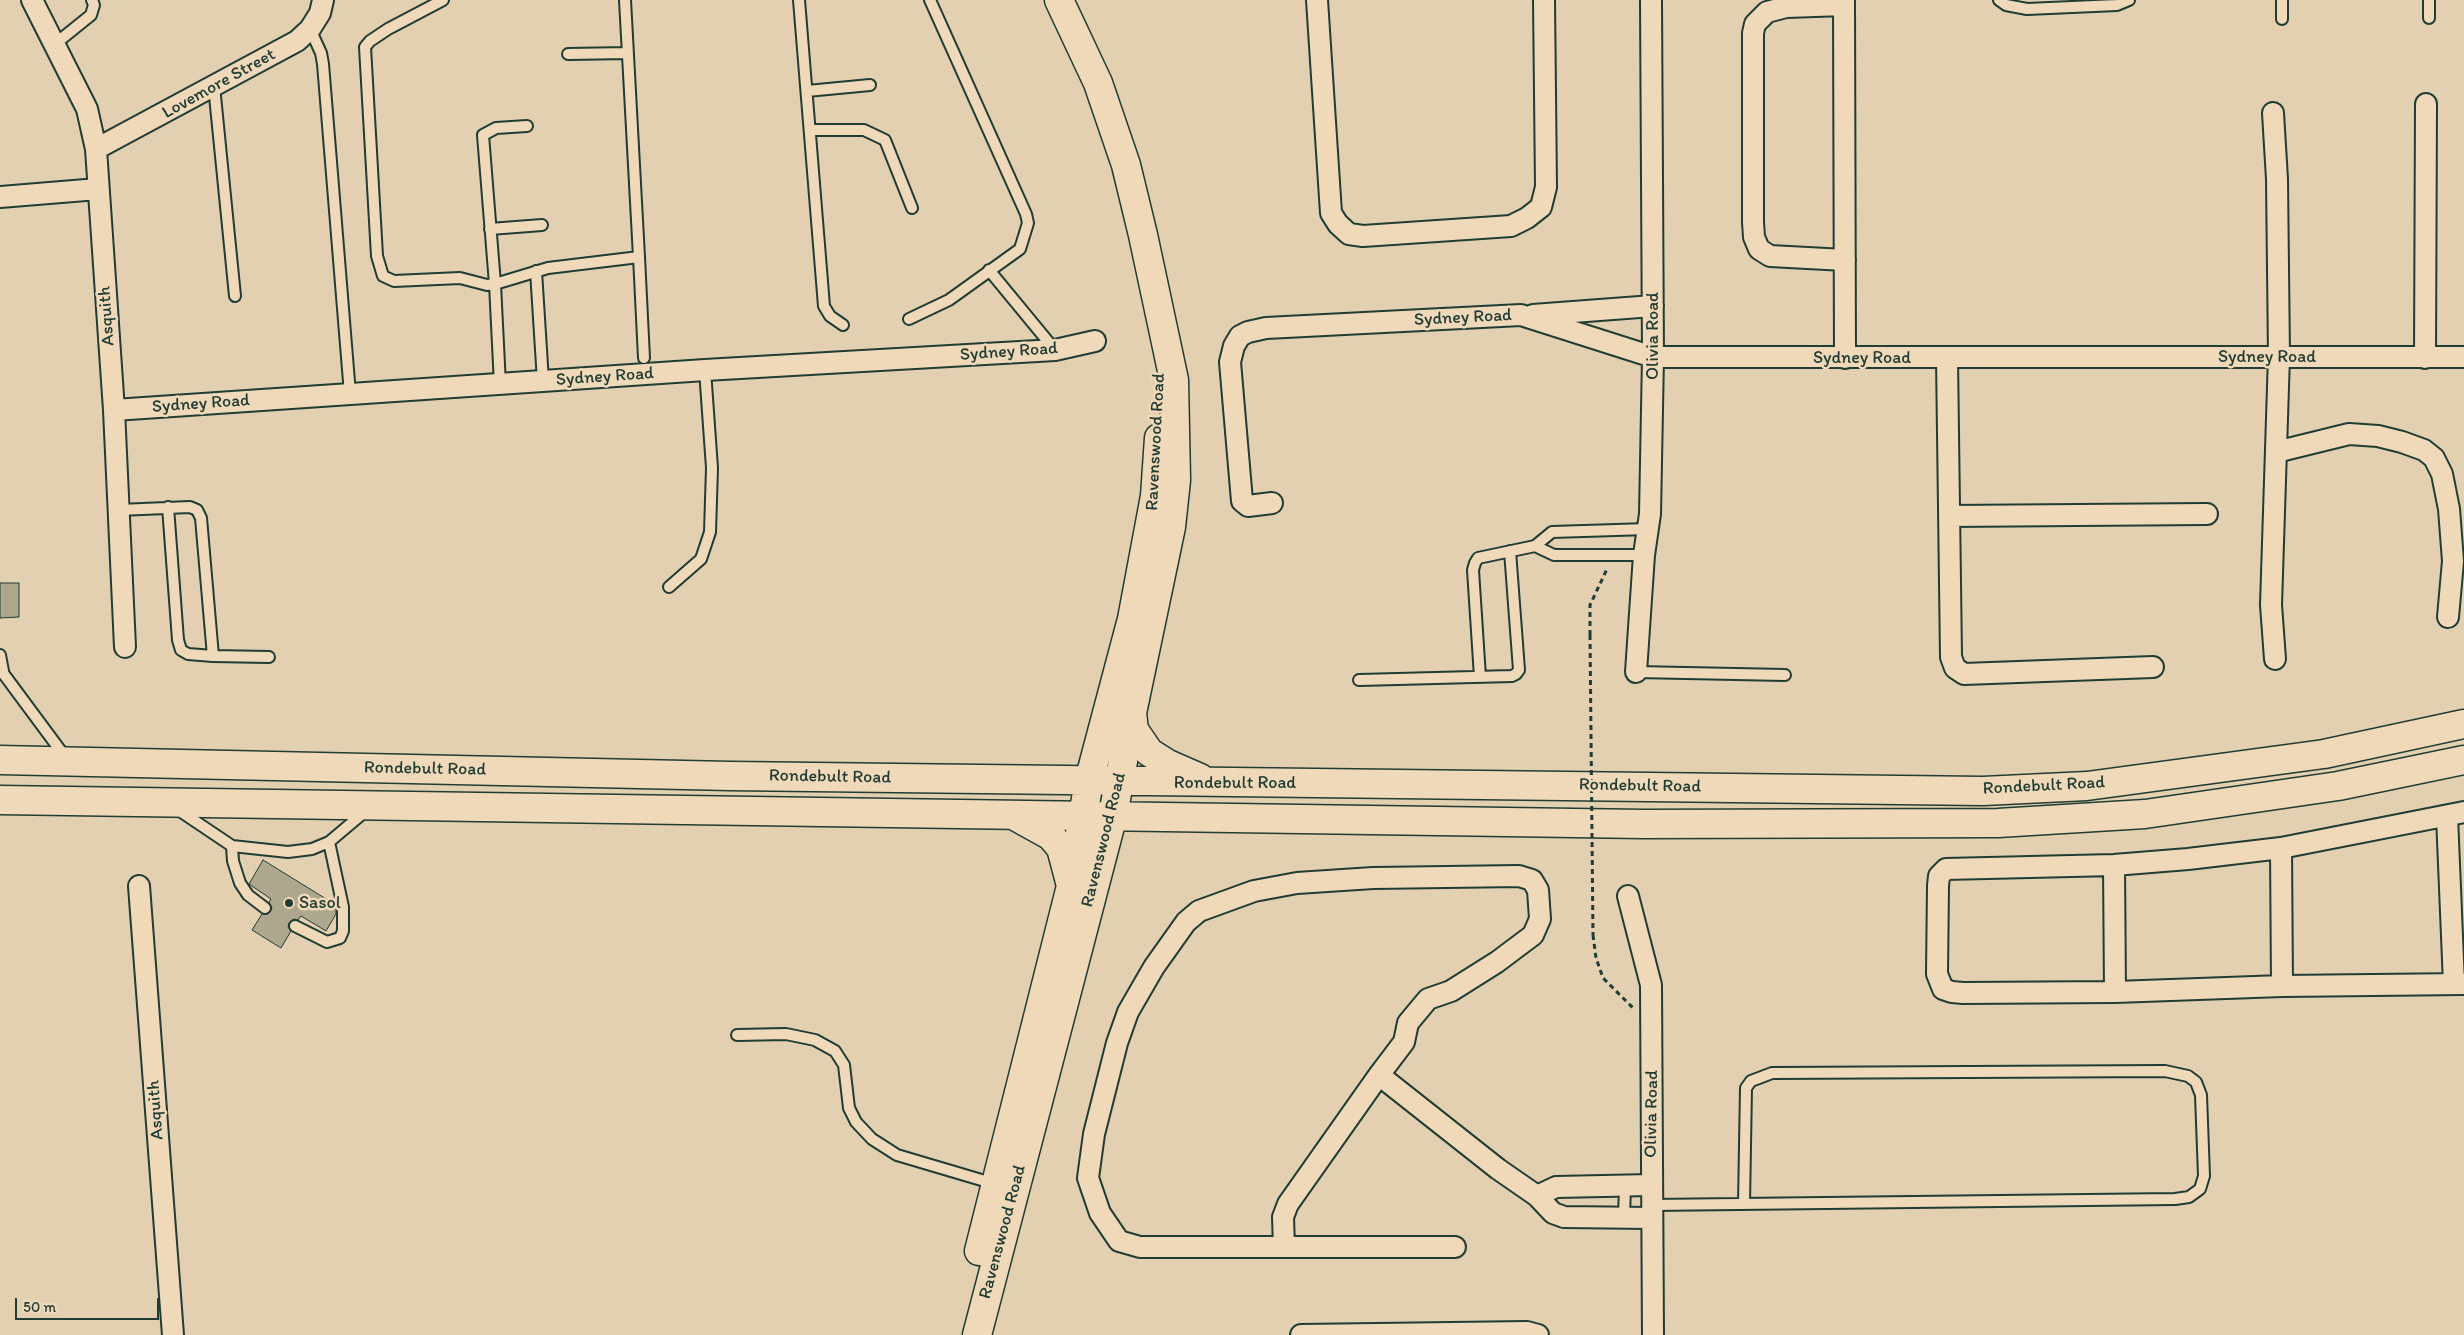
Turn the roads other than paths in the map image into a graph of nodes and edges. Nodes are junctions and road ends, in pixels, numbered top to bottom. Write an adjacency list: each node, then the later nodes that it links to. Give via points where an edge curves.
1 (32, 0): 20 (street, Asquith)
2 (92, 0): 20 (lane, via 91,15)
3 (323, 0): 19 (street, Lovemore Street)
4 (443, 0): 40 (lane, via 388,29 364,47 380,270 383,276 394,280 460,278)
5 (625, 0): 21 (lane)
6 (799, 0): 25 (lane)
7 (930, 0): 38 (lane, via 1026,214 1028,224 1020,250)
8 (1059, 0): 46 (main road, Ravenswood Road, via 1098,83 1126,165)
9 (1317, 0): 10 (street, via 1331,213 1349,234 1363,236 1511,226 1541,207 1546,187)
10 (1544, 0)
11 (1651, 0): 42 (street, Olivia Road)
12 (1999, 0): 13 (lane, via 2006,5 2027,9 2118,5)
13 (2129, 0)
14 (2282, 0): 18 (lane)
15 (2429, 0): 17 (lane)
16 (1844, 2): 37 (street); 37 (street, via 1786,7 1767,12 1756,24 1753,33 1753,222 1759,249 1770,256)
17 (2429, 18)
18 (2282, 19)
19 (310, 29): 24 (street, Lovemore Street, via 297,41); 59 (lane, via 323,64)
20 (55, 44): 30 (street, Asquith, via 87,109)
21 (628, 53): 22 (lane); 36 (lane)
22 (568, 54)
23 (870, 85): 25 (lane)
24 (214, 86): 30 (street, Lovemore Street); 41 (lane)
25 (807, 91): 29 (lane)
26 (2426, 104): 55 (street)
27 (2273, 113): 49 (street, via 2278,179)
28 (527, 126): 35 (lane, via 496,128 483,135)
29 (811, 130): 33 (lane, via 864,130 885,140); 45 (lane, via 824,306 830,316)
30 (96, 149): 31 (street, Asquith)
31 (98, 189): 32 (street); 60 (street, Asquith)
32 (0, 197)
33 (912, 208)
34 (542, 225): 35 (lane)
35 (490, 229): 40 (lane)
36 (639, 257): 39 (lane, via 581,262); 52 (lane)
37 (1845, 260): 53 (street)
38 (989, 270): 44 (lane, via 949,300); 48 (lane)
39 (536, 271): 40 (lane); 57 (lane)
40 (495, 284): 58 (lane)
41 (235, 296)
42 (1653, 306): 43 (street); 50 (street, Olivia Road)
43 (1521, 315): 50 (street, Sydney Road); 62 (street, Sydney Road, via 1266,328 1240,336 1230,362 1242,501 1248,506)
44 (909, 319)
45 (844, 325)
46 (1165, 336): 84 (main road, Ravenswood Road, via 1174,380 1176,480 1172,527); 89 (main road, Ravenswood Road, via 1158,380 1159,440 1155,496 1147,546 1132,619)
47 (1095, 341): 48 (street, Sydney Road)
48 (1055, 350): 56 (street, Sydney Road)
49 (2279, 356): 54 (street, Sydney Road); 55 (street, Sydney Road); 61 (street)
50 (1653, 357): 53 (street, Sydney Road); 67 (street, Olivia Road)
51 (2464, 357): 55 (street, Sydney Road)
52 (644, 358)
53 (1845, 358): 54 (street, Sydney Road)
54 (1948, 358): 66 (street)
55 (2425, 358)
56 (706, 370): 57 (street, Sydney Road); 71 (lane, via 712,468 710,532 701,559)
57 (543, 381): 58 (street, Sydney Road)
58 (500, 385): 59 (street, Sydney Road)
59 (350, 394): 60 (street, Sydney Road)
60 (114, 410): 64 (street, Asquith)
61 (2276, 452): 72 (street, via 2348,434 2402,442 2424,450 2434,458 2442,474 2449,509 2453,561); 77 (street, via 2271,605)
62 (1272, 503)
63 (168, 508): 64 (lane); 75 (lane, via 181,650 188,654); 75 (lane, via 190,506 201,518)
64 (119, 510): 73 (street, Asquith)
65 (2207, 514): 66 (street)
66 (1949, 516): 78 (street, via 1951,657 1955,668 1964,674)
67 (1648, 529): 68 (lane, via 1552,532); 70 (street, Olivia Road)
68 (1536, 546): 69 (lane); 70 (lane, via 1554,555)
69 (1510, 551): 82 (lane, via 1478,558 1473,570); 82 (lane, via 1519,670 1512,676)
70 (1644, 555): 80 (street, Olivia Road)
71 (669, 587)
72 (2448, 617)
73 (125, 647)
74 (0, 655): 79 (lane)
75 (213, 656): 76 (lane)
76 (269, 657)
77 (2275, 659)
78 (2152, 667)
79 (1, 670): 87 (lane)
80 (1636, 672): 81 (lane)
81 (1785, 675)
82 (1480, 677): 83 (lane)
83 (1359, 680)
84 (1132, 713): 90 (main road, Ravenswood Road); 91 (main road, via 1134,730 1149,752 1168,764)
85 (2464, 724): 91 (main road, Rondebult Road, via 2324,754 2087,786 1982,790)
86 (0, 760): 87 (main road, Rondebult Road)
87 (68, 760): 89 (main road, Rondebult Road)
88 (2464, 760): 98 (main road, Rondebult Road, via 2338,786 2146,814 1998,823 1643,824)
89 (1089, 781): 90 (main road, Rondebult Road); 96 (main road, Ravenswood Road)
90 (1119, 782): 91 (main road, Rondebult Road); 98 (main road, Ravenswood Road)
91 (1213, 783)
92 (0, 800): 93 (main road, Rondebult Road)
93 (167, 803): 94 (main road, Rondebult Road); 100 (lane)
94 (374, 805): 95 (main road, Rondebult Road); 99 (lane)
95 (1009, 814): 96 (main road, Rondebult Road); 104 (main road, via 1051,836 1061,848)
96 (1084, 814): 98 (main road, Rondebult Road); 104 (main road, Ravenswood Road)
97 (2456, 814): 101 (street); 108 (street)
98 (1113, 815): 113 (main road, Ravenswood Road)
99 (329, 842): 100 (lane, via 300,851); 107 (lane, via 343,907 343,932 340,938 327,942)
100 (232, 846): 106 (lane, via 240,883 248,895)
101 (2281, 848): 102 (street, via 2188,860); 109 (street)
102 (2114, 865): 110 (street); 110 (street, via 1946,869 1938,886 1937,974 1943,988 1952,992)
103 (139, 886): 121 (street, Asquith)
104 (1071, 886): 113 (main road, Ravenswood Road)
105 (1628, 896): 116 (street, Olivia Road, via 1651,985)
106 (265, 908)
107 (294, 926)
108 (2459, 984): 109 (street)
109 (2282, 986): 110 (street)
110 (2115, 992)
111 (737, 1035): 113 (lane, via 786,1034 815,1040 835,1051 844,1065 849,1108 856,1122 872,1139 897,1154)
112 (1379, 1074): 115 (street); 119 (street, via 1288,1204 1283,1217); 119 (street, via 1404,1042 1408,1023 1428,999 1450,991 1534,935 1540,919 1538,890 1532,880 1519,876 1349,879 1297,883 1254,891 1199,911 1186,922 1154,967 1128,1012 1102,1100 1088,1178 1100,1213 1111,1231 1119,1240 1140,1247)
113 (1005, 1186): 122 (main road, Ravenswood Road); 123 (main road, Ravenswood Road)
114 (1625, 1186): 115 (street, via 1556,1187); 116 (street); 118 (lane)
115 (1537, 1196): 118 (street, via 1553,1213 1564,1217)
116 (1651, 1202): 117 (lane); 118 (street); 126 (street, Olivia Road)
117 (1744, 1204): 117 (lane, via 1746,1088 1752,1081 1772,1073 2171,1072 2188,1076 2196,1082 2201,1095 2204,1176 2200,1189 2189,1197)
118 (1624, 1217)
119 (1284, 1247): 120 (street)
120 (1455, 1247)
121 (173, 1335)
122 (958, 1335)
123 (977, 1335)
124 (1301, 1335): 125 (street, via 1527,1332)
125 (1538, 1335)
126 (1653, 1335)

